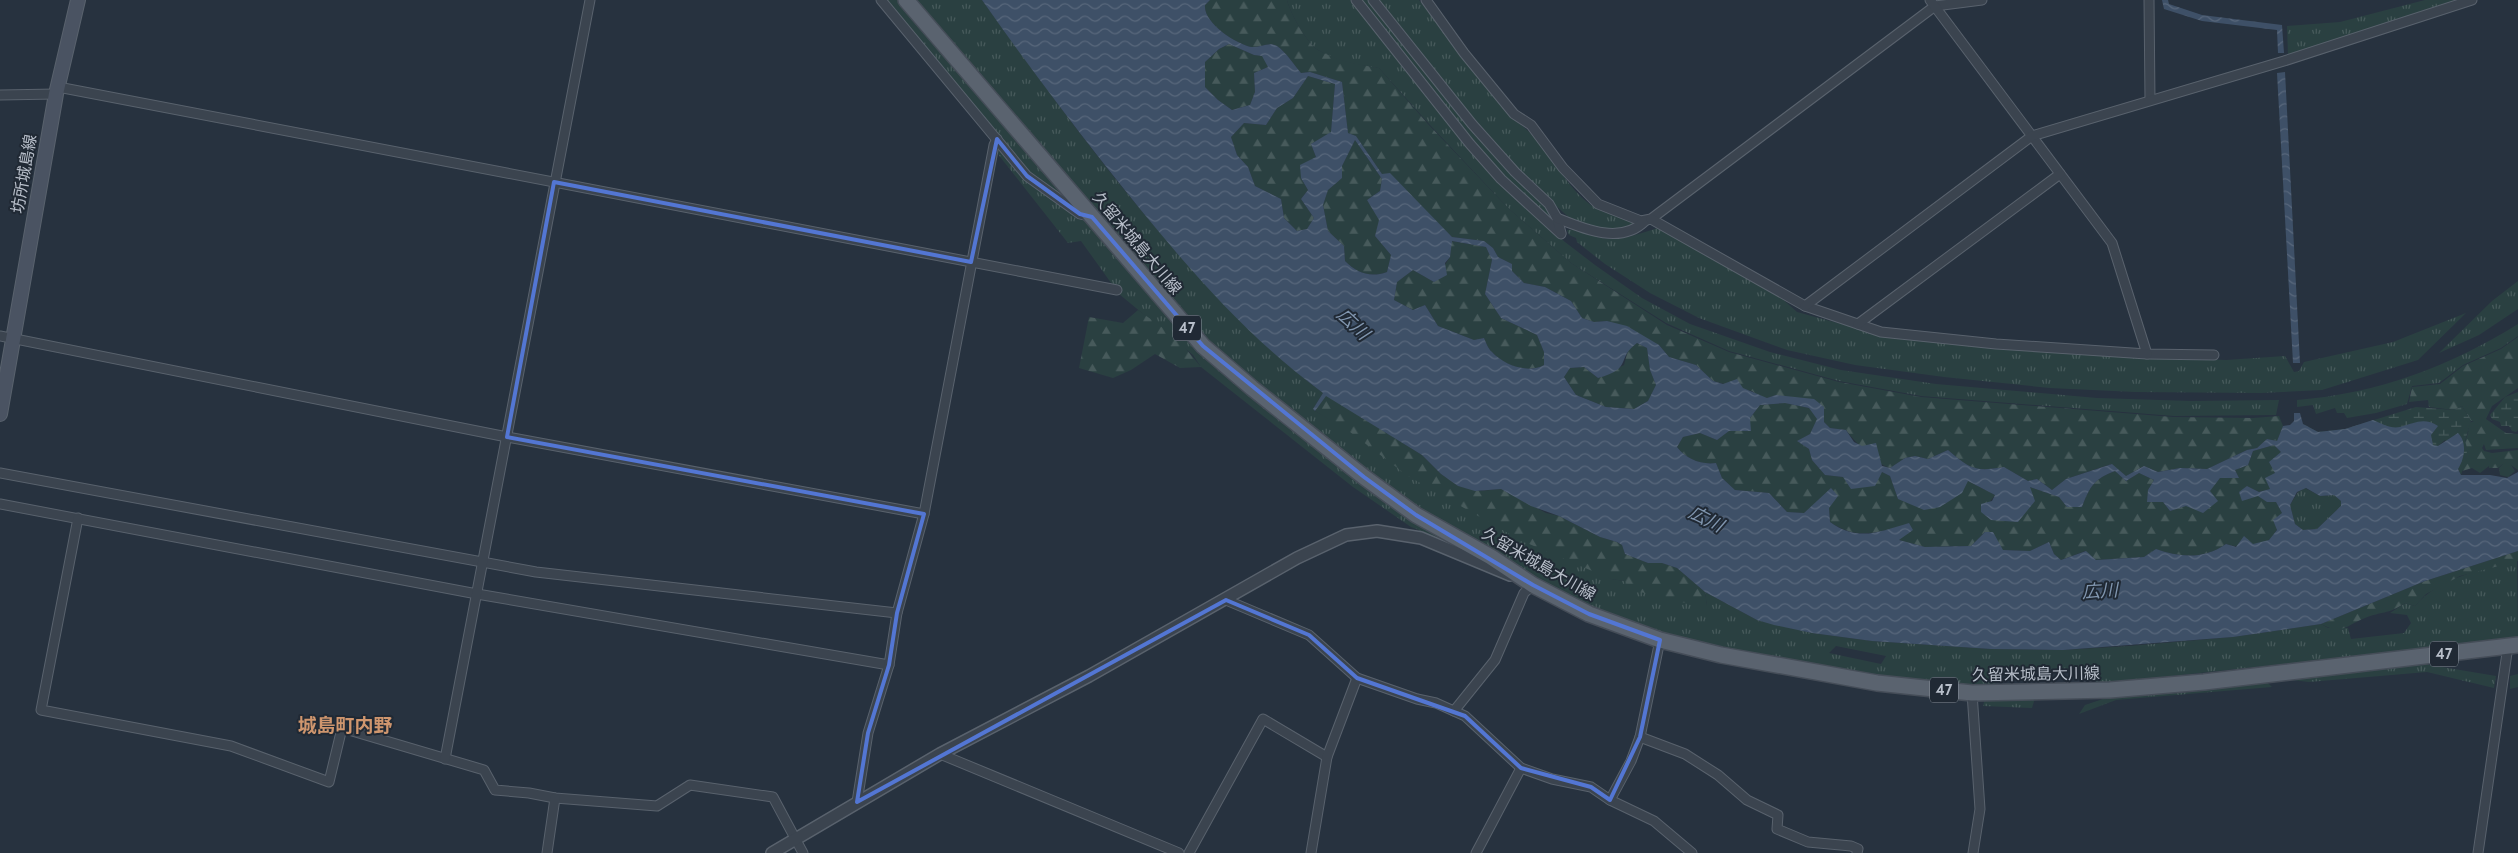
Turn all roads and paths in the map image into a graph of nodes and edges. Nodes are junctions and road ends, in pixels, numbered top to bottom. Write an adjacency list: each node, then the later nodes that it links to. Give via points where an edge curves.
1 (78, 0): 12 (main road, 坊所城島線)
2 (590, 0): 18 (street)
3 (881, 0): 16 (street)
4 (906, 0): 19 (main road, 久留米城島大川線 / 47)
5 (1356, 0): 20 (street, via 1495,172 1561,234)
6 (1373, 0): 20 (street, via 1472,124 1515,172 1550,204)
7 (1426, 0): 21 (street, via 1514,114 1531,125 1563,168 1598,204 1641,221)
8 (1982, 0): 11 (street)
9 (2149, 0): 14 (street)
10 (2472, 0): 14 (street)
11 (1933, 3): 15 (street); 21 (street)
12 (57, 91): 13 (street); 18 (street); 26 (main road, 坊所城島線)
13 (0, 95)
14 (2150, 100): 15 (street)
15 (2032, 136): 17 (street); 24 (street)
16 (997, 139): 19 (street, via 1027,176 1080,214); 22 (street)
17 (2060, 174): 25 (street); 27 (street, via 2112,243)
18 (554, 182): 22 (street); 30 (street)
19 (1092, 217): 36 (main road, 久留米城島大川線 / 47, via 1203,346 1252,388 1416,515)
20 (1557, 218): 21 (street, via 1582,228 1618,234 1637,229)
21 (1648, 220): 24 (street)
22 (971, 262): 23 (street); 33 (street)
23 (1117, 290)
24 (1805, 306): 25 (street)
25 (1858, 324): 27 (street, via 1881,332 1996,344)
26 (6, 337): 29 (main road, 坊所城島線); 30 (street)
27 (2147, 354): 28 (street)
28 (2214, 355)
29 (0, 414)
30 (507, 437): 33 (street); 35 (street)
31 (0, 473): 35 (street)
32 (0, 504): 34 (street)
33 (924, 514): 39 (street)
34 (75, 517): 37 (street); 49 (street, via 41,710 231,746 329,782 342,728)
35 (482, 564): 37 (street); 39 (street)
36 (1533, 585): 38 (street, via 1421,538 1376,531 1346,535 1297,558); 40 (main road, 久留米城島大川線 / 47, via 1589,614); 45 (street, via 1524,593 1496,660)
37 (477, 592): 42 (street); 49 (street)
38 (1226, 600): 43 (street, via 1309,635); 47 (street)
39 (897, 614): 42 (street)
40 (1660, 640): 44 (main road, 久留米城島大川線 / 47, via 1801,671); 46 (street)
41 (2513, 646): 44 (main road, 久留米城島大川線 / 47, via 2204,682 2110,690); 65 (street)
42 (889, 665): 53 (street, via 868,733)
43 (1356, 678): 45 (street); 48 (street)
44 (1972, 693): 64 (street, via 1980,809)
45 (1454, 711): 50 (street, via 1479,726 1499,750)
46 (1640, 737): 52 (street); 63 (street, via 1686,754 1747,800 1778,815 1777,830 1808,842 1851,846 1858,849)
47 (940, 754): 53 (street); 58 (street)
48 (1327, 757): 59 (street, via 1263,720); 60 (street)
49 (445, 759): 51 (street, via 484,770 495,790)
50 (1521, 768): 52 (street, via 1591,787); 61 (street)
51 (555, 798): 54 (street, via 657,806 690,785 773,797); 55 (street)
52 (1610, 800): 62 (street, via 1654,821)
53 (856, 802): 54 (street)
54 (795, 839): 56 (street); 57 (street)
55 (547, 853)
56 (772, 853)
57 (803, 853)
58 (1180, 853)
59 (1189, 853)
60 (1311, 853)
61 (1476, 853)
62 (1692, 853)
63 (1857, 853)
64 (1973, 853)
65 (2478, 853)

